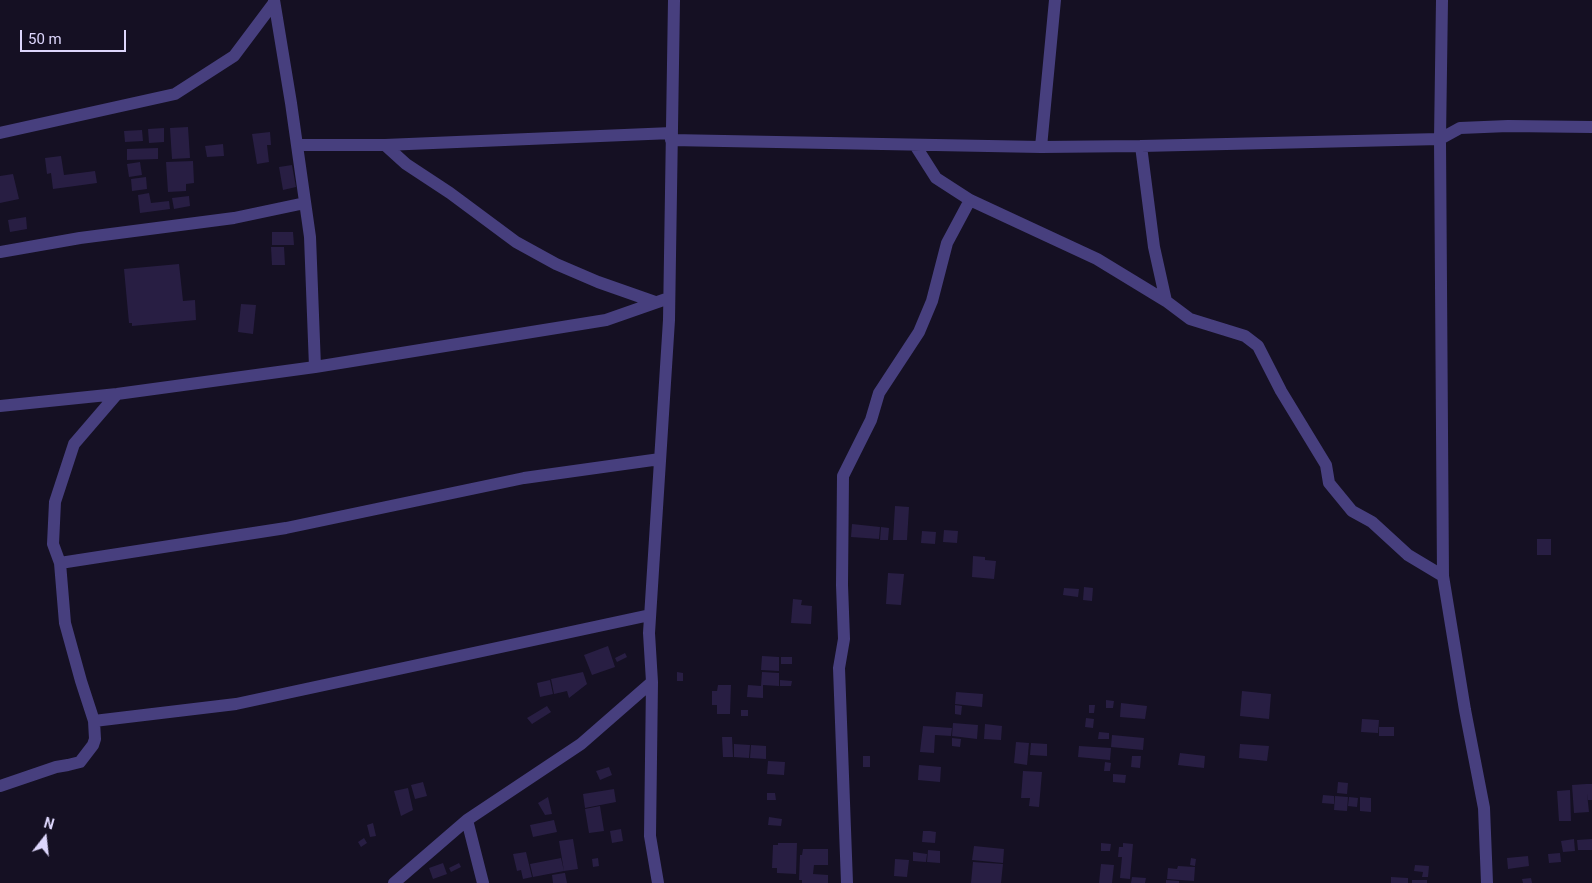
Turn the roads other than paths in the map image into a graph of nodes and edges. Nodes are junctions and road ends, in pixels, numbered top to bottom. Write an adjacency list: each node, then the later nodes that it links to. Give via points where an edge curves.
1 (674, 0): 7 (street)
2 (1054, 0): 13 (street)
3 (1442, 0): 8 (street)
4 (274, 2): 6 (street, via 234,56 175,94); 9 (street)
5 (1592, 127): 8 (street, via 1460,128)
6 (0, 133)
7 (672, 136): 10 (street); 11 (street); 17 (street)
8 (1440, 139): 12 (street); 25 (street)
9 (297, 145): 10 (street); 15 (street)
10 (385, 145): 19 (street, via 406,164 516,242 556,264)
11 (915, 145): 13 (street); 14 (street, via 936,178)
12 (1141, 146): 13 (street); 18 (street, via 1154,247)
13 (1041, 147)
14 (970, 200): 18 (street, via 1097,259); 34 (street, via 947,243 932,301 919,332 879,393 871,420 843,476 844,638 839,668)
15 (305, 203): 16 (street, via 234,218); 20 (street, via 310,237)
16 (0, 252)
17 (669, 298): 19 (street); 23 (street)
18 (1166, 301): 25 (street, via 1190,319 1246,336 1258,346 1281,391 1326,464 1329,483 1352,511 1372,522 1408,555)
19 (655, 302): 20 (street, via 606,320)
20 (315, 367): 21 (street)
21 (117, 394): 22 (street); 24 (street, via 74,444 56,502 53,544)
22 (0, 406)
23 (660, 459): 24 (street, via 524,478 286,528); 26 (street)
24 (60, 562): 28 (street, via 65,623)
25 (1443, 576): 35 (street, via 1484,808)
26 (650, 615): 27 (street); 28 (street, via 236,704)
27 (652, 682): 30 (street, via 581,744); 33 (street, via 650,836)
28 (94, 721): 29 (street, via 93,746 80,762)
29 (0, 786)
30 (467, 820): 31 (street); 32 (street)
31 (394, 883)
32 (483, 883)
33 (658, 883)
34 (847, 883)
35 (1487, 883)

